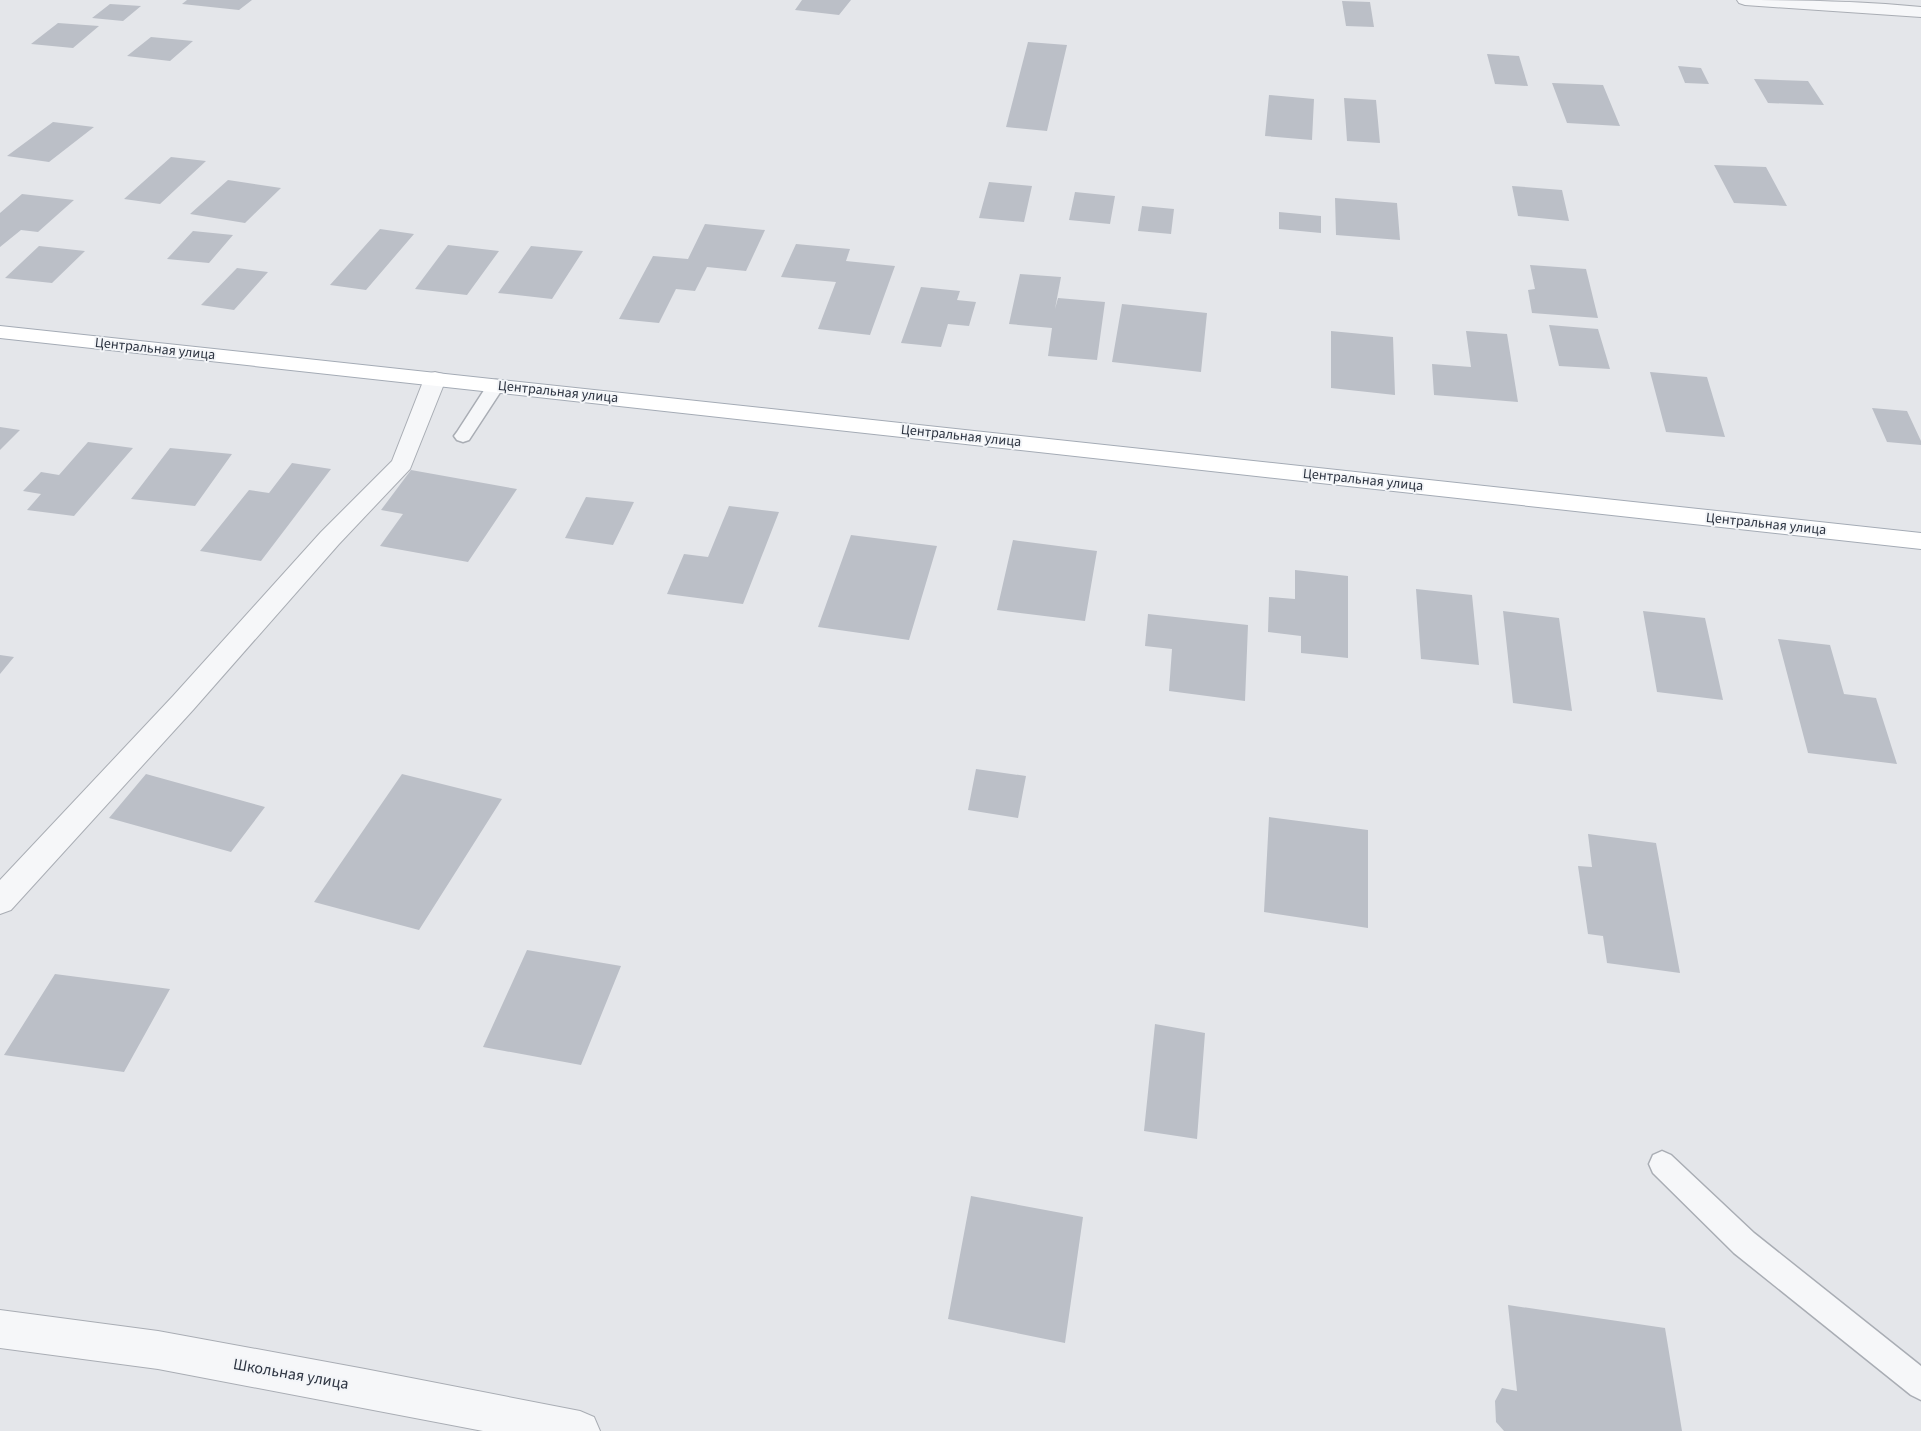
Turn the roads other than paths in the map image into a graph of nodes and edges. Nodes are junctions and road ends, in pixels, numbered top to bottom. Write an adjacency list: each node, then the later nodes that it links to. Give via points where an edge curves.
1 (1745, 0): 2 (street)
2 (1921, 12)
3 (0, 332): 4 (main road, Центральная улица)
4 (435, 378): 5 (main road, Центральная улица); 8 (street, via 402,464 330,538)
5 (496, 385): 6 (lane); 7 (main road, Центральная улица)
6 (463, 436)
7 (1921, 541)
8 (0, 901)
9 (1662, 1164): 11 (lane, via 1744,1243)
10 (0, 1329): 12 (street, Школьная улица, via 168,1352)
11 (1921, 1385)
12 (580, 1431)

